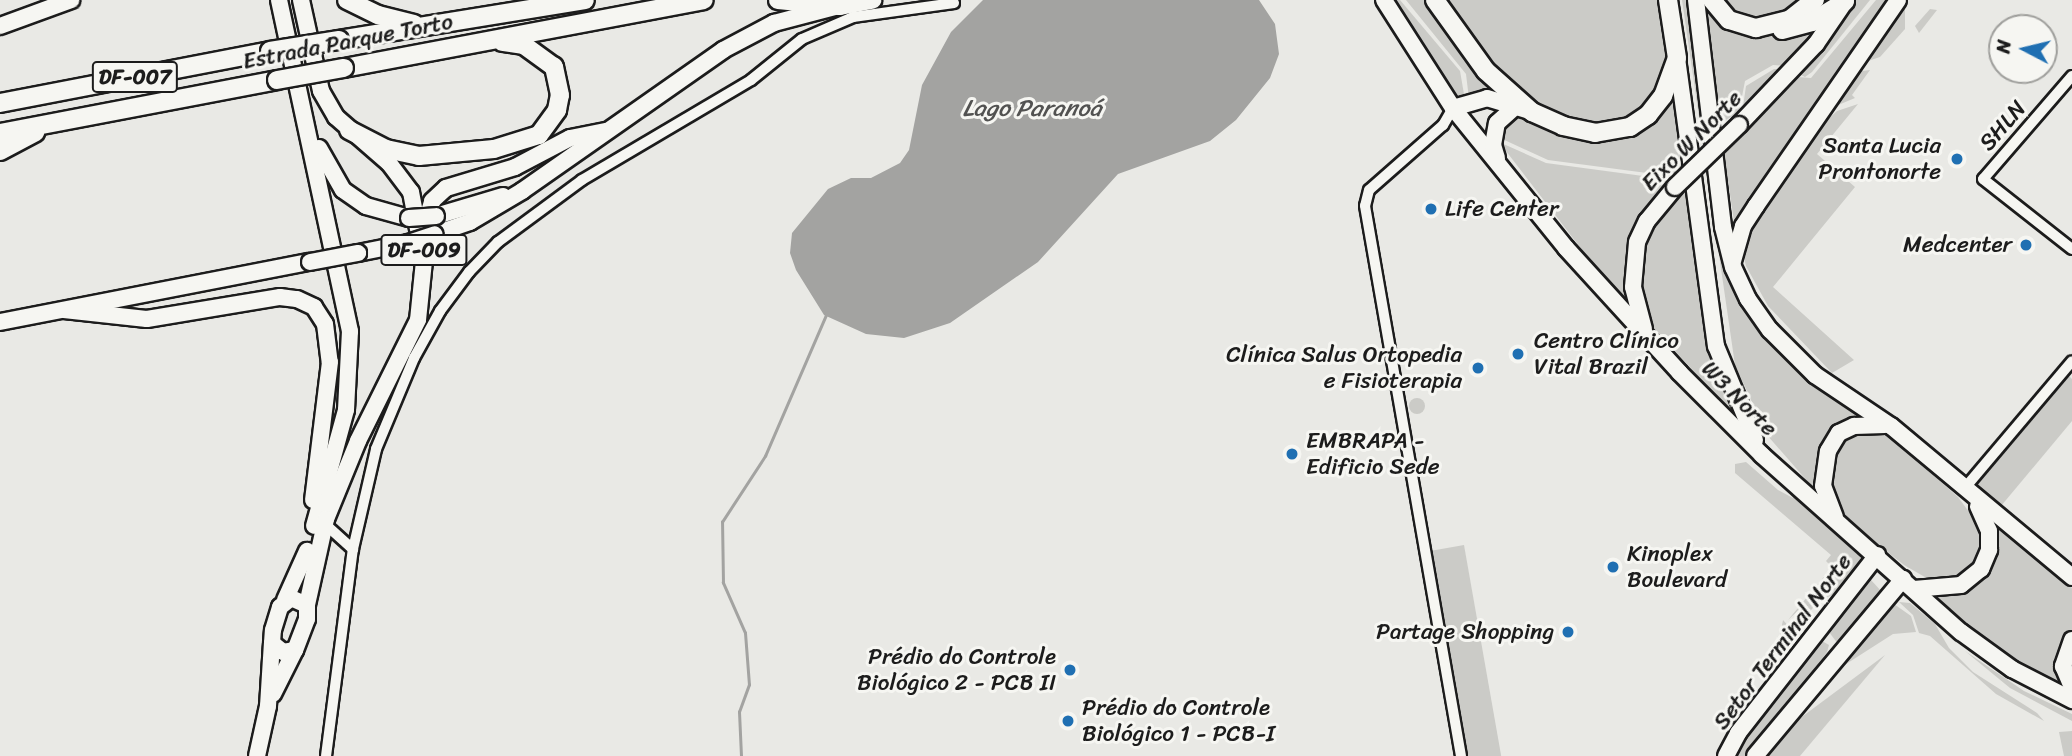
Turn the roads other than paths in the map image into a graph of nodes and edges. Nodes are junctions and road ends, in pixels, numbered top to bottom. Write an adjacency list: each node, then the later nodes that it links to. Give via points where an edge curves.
1 (71, 0): 19 (main road)
2 (279, 0): 25 (main road, DF-009)
3 (301, 0): 31 (main road, DF-009, via 321,91)
4 (347, 0): 20 (highway, via 389,18)
5 (585, 0): 20 (highway, Estrada Parque Torto / DF-007)
6 (704, 0): 22 (highway, Estrada Parque Torto / DF-007)
7 (778, 0): 18 (highway)
8 (872, 0): 18 (highway)
9 (1384, 0): 28 (main road, W3 Norte)
10 (1435, 0): 27 (highway, via 1486,71)
11 (1668, 0): 23 (highway)
12 (1696, 0): 39 (main road, via 1723,227)
13 (1712, 0): 21 (highway, via 1729,20)
14 (1815, 0): 21 (highway, via 1789,20)
15 (1898, 0): 39 (main road, via 1743,226)
16 (1846, 1): 21 (highway, via 1798,27 1771,32); 44 (main road, Eixo W Norte, bridge, via 1808,54 1647,221 1633,263 1636,303)
17 (954, 3): 41 (street, via 853,17 802,39 751,80 546,205 498,242)
18 (840, 6): 32 (main road, via 774,23 746,37)
19 (0, 26)
20 (428, 26): 26 (highway, Estrada Parque Torto / DF-007, bridge)
21 (1755, 28)
22 (488, 41): 30 (highway, Estrada Parque Torto / DF-007, bridge); 31 (highway, via 524,45 554,67 560,95 557,110 540,135 504,148 419,156 386,149)
23 (1677, 58): 27 (highway, via 1663,96 1648,115 1630,127 1614,132 1579,130); 47 (main road, W3 Norte, via 1716,346)
24 (2072, 76): 38 (street, SHLN, via 1983,178)
25 (300, 96): 36 (main road, bridge, via 324,163 343,190 366,206 409,218 436,216); 51 (main road, DF-009, via 351,357 346,410)
26 (0, 103)
27 (1523, 109): 28 (main road, via 1487,98); 35 (main road, via 1497,122 1493,136)
28 (1458, 114): 29 (street); 29 (street); 35 (main road, W3 Norte)
29 (1443, 125): 68 (street, via 1369,190 1365,206)
30 (44, 126): 33 (highway, Estrada Parque Torto / DF-007); 34 (highway)
31 (349, 130): 37 (main road, DF-009, via 401,176)
32 (609, 130): 36 (main road); 37 (main road, via 581,134 515,167 446,188 432,201)
33 (0, 133)
34 (0, 151)
35 (1500, 165): 44 (main road, W3 Norte)
36 (522, 191): 37 (main road, via 470,222)
37 (429, 234): 40 (main road, bridge, via 408,243); 42 (main road, DF-009)
38 (2072, 249)
39 (1732, 267): 46 (main road, via 1770,330 1815,375)
40 (64, 310): 43 (main road); 51 (main road, via 147,319 280,298 314,307 325,324 330,362)
41 (440, 311): 42 (street); 52 (street, via 392,405 376,450)
42 (418, 320): 50 (main road, DF-009, via 358,440)
43 (0, 322)
44 (1647, 338): 47 (main road, W3 Norte)
45 (2072, 361): 48 (street)
46 (1891, 426): 48 (main road); 49 (main road, via 1854,426 1839,433 1828,451 1823,486)
47 (1762, 455): 49 (main road, W3 Norte)
48 (1968, 493): 54 (main road); 55 (main road, via 1990,531 1981,569 1961,585)
49 (1836, 521): 53 (main road, W3 Norte)
50 (324, 524): 52 (street); 57 (main road, DF-009)
51 (311, 536): 56 (main road, DF-009, via 303,567)
52 (353, 549): 67 (street)
53 (1877, 555): 55 (main road, W3 Norte); 58 (main road, Setor Terminal Norte)
54 (2072, 578)
55 (1909, 584): 62 (main road, Setor Terminal Norte); 64 (main road, W3 Norte, via 2012,670)
56 (285, 600): 57 (main road, via 297,598); 60 (main road, DF-009)
57 (307, 605): 61 (main road, DF-009, via 304,631)
58 (1814, 636): 62 (main road, via 1832,643); 69 (main road, Setor Terminal Norte)
59 (2072, 640): 63 (main road, via 2063,666)
60 (272, 643): 61 (main road, via 283,652); 65 (main road, DF-009)
61 (295, 650): 65 (main road, DF-009)
62 (1835, 657): 70 (main road, Setor Terminal Norte)
63 (2072, 687)
64 (2072, 701)
65 (268, 706): 66 (main road, DF-009)
66 (257, 756)
67 (326, 756)
68 (1461, 756)
69 (1726, 756)
70 (1755, 756)

